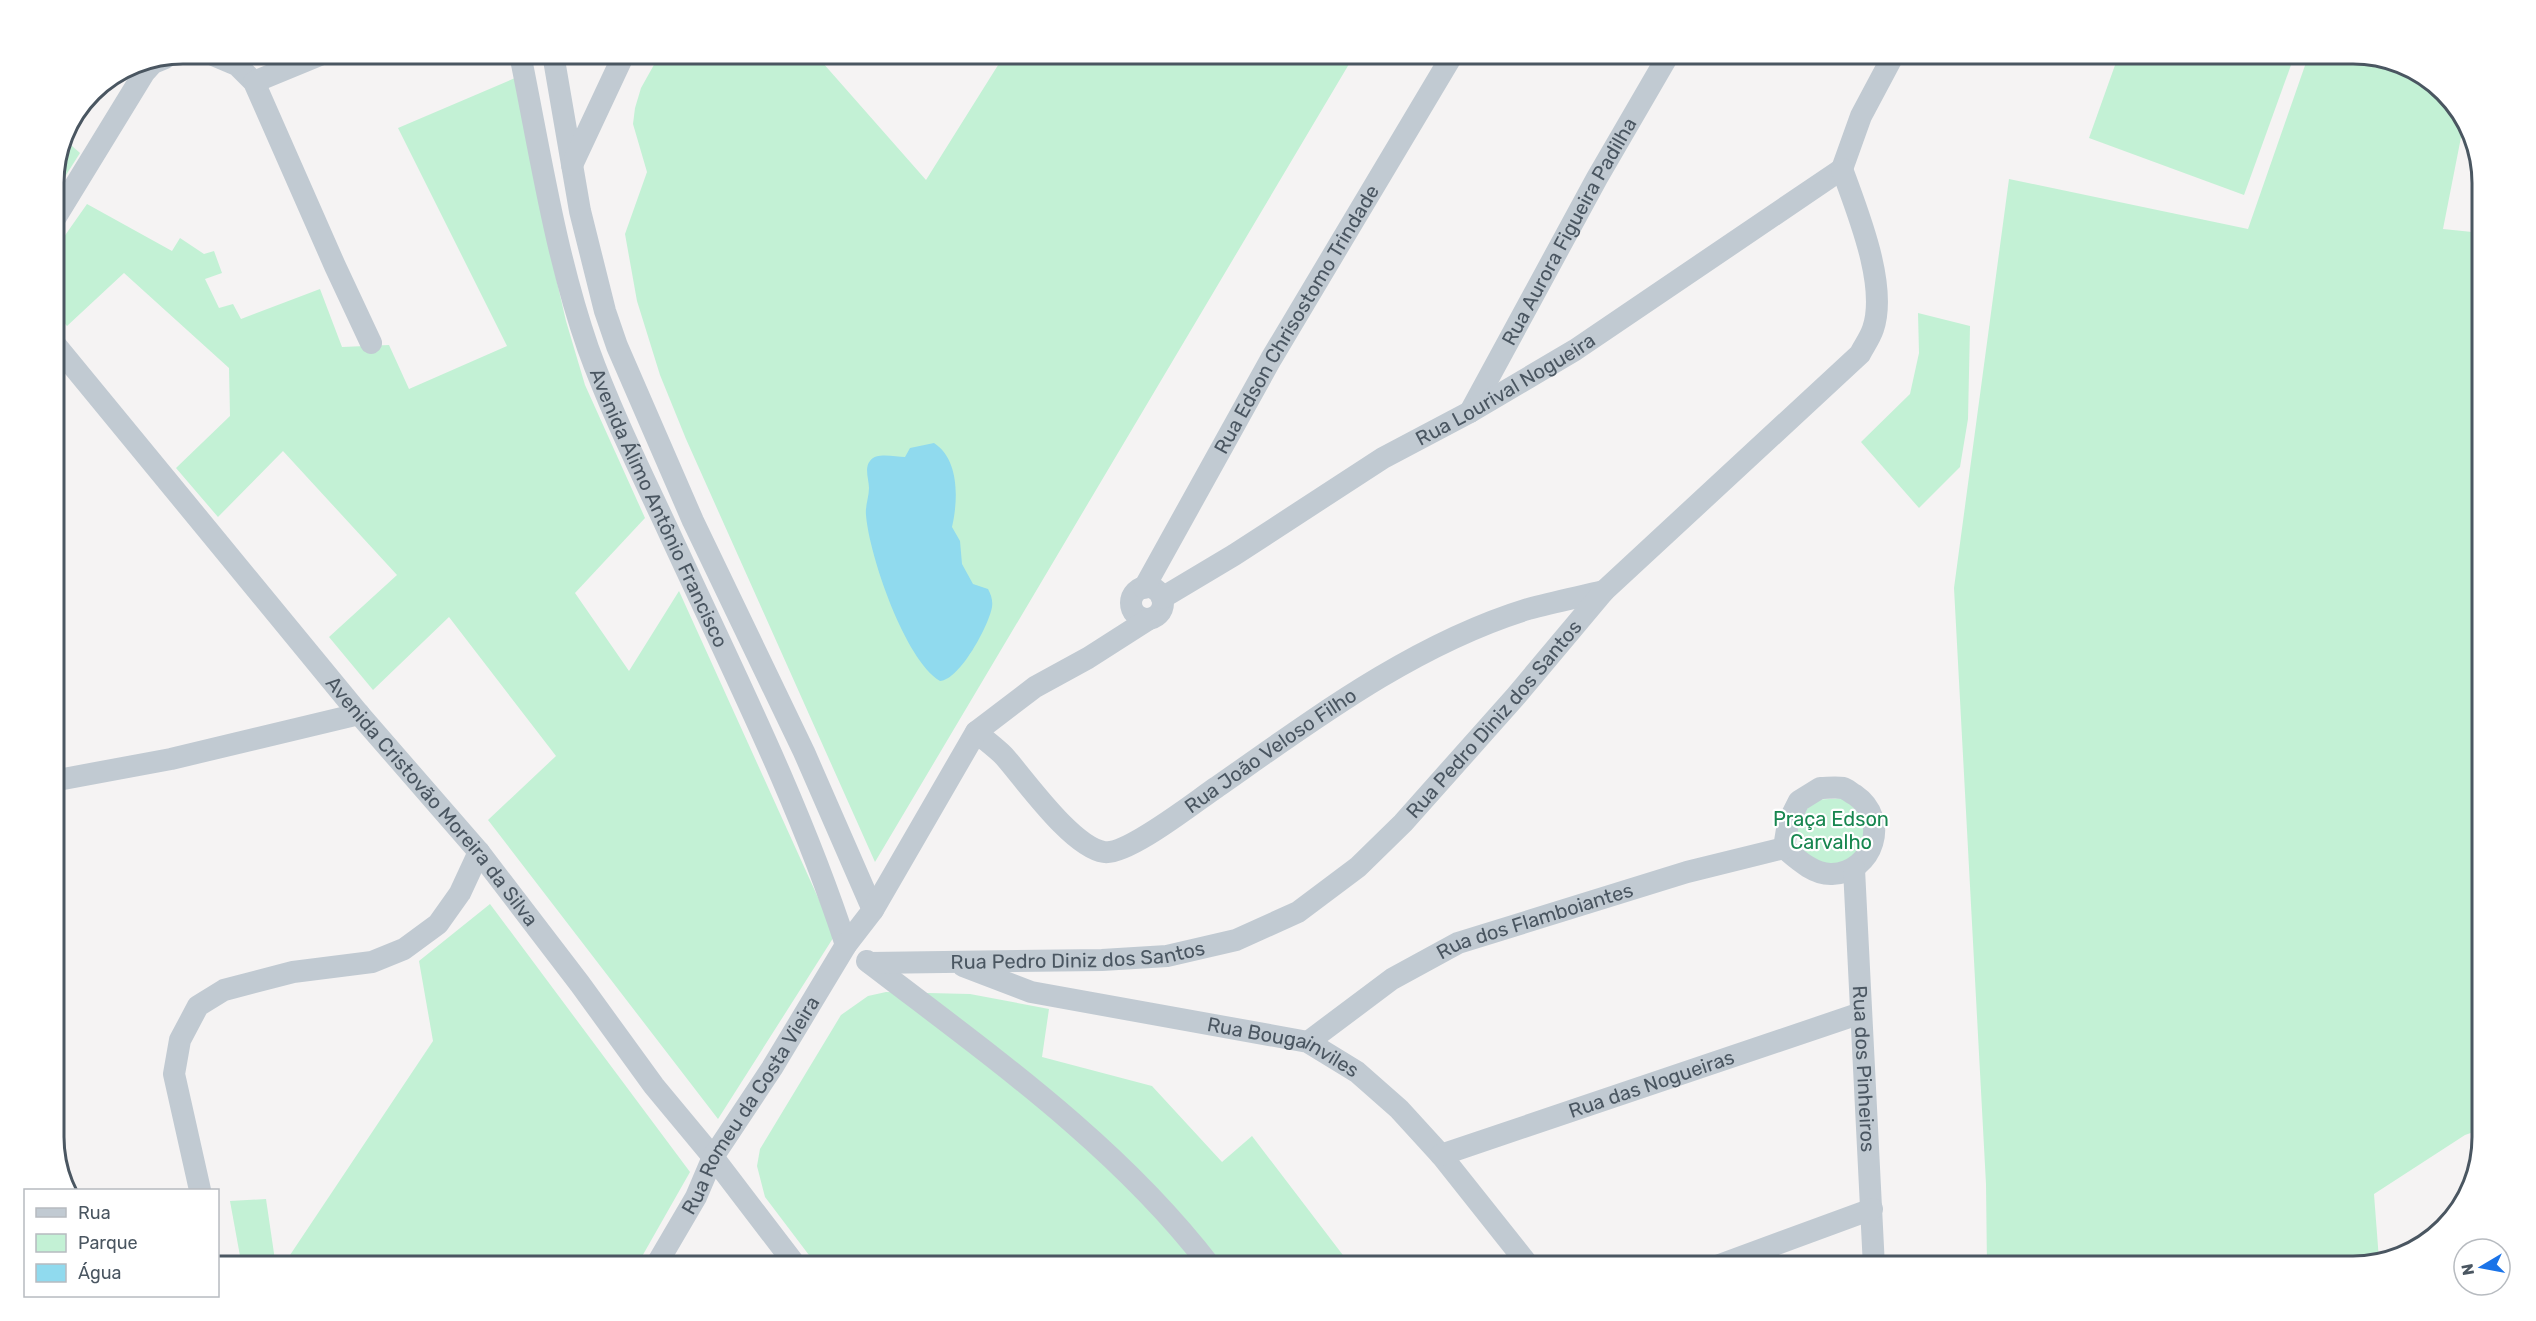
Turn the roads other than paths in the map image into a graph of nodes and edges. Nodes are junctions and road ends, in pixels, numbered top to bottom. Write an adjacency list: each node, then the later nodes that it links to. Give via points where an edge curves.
1 (235, 64): 10 (street)
2 (298, 64): 10 (street)
3 (522, 64): 27 (street, Avenida Álimo Antônio Francisco, via 560,247 588,348 762,734 816,859)
4 (555, 64): 11 (street, Avenida Álimo Antônio Francisco)
5 (619, 64): 11 (street)
6 (1447, 64): 18 (street, Rua Edson Chrisostomo Trindade, via 1271,359)
7 (1663, 64): 16 (street, Rua Aurora Figueira Padilha)
8 (1889, 64): 12 (street, via 1861,116)
9 (139, 74): 13 (street)
10 (254, 82): 14 (street)
11 (572, 165): 26 (street, Avenida Álimo Antônio Francisco, via 592,260 617,346)
12 (1842, 169): 16 (street, Rua Lourival Nogueira, via 1575,350); 17 (street, Rua Pedro Diniz dos Santos, via 1871,255 1877,297 1874,329 1860,354)
13 (65, 201)
14 (371, 343)
15 (65, 357): 20 (street, Avenida Cristovão Moreira da Silva)
16 (1470, 412): 18 (street, Rua Lourival Nogueira, via 1383,458 1234,555)
17 (1604, 591): 21 (street, Rua João Veloso Filho, via 1527,610 1426,652 1349,696 1120,850 1106,853 1079,840); 29 (street, Rua Pedro Diniz dos Santos, via 1403,823 1358,867 1298,912 1236,940 1167,956)
18 (1146, 595): 19 (street); 19 (street, via 1163,607 1159,614)
19 (1088, 658): 21 (street, via 1035,687)
20 (359, 714): 22 (street, via 171,759); 24 (street, Avenida Cristovão Moreira da Silva)
21 (976, 732): 26 (street, Rua Romeu da Costa Vieira)
22 (65, 777)
23 (1784, 848): 25 (street, via 1807,867 1830,875); 25 (street, via 1788,823 1799,801 1820,788 1845,788 1866,802 1875,825 1871,850); 31 (street, Rua dos Flamboiantes, via 1687,872 1458,944 1392,979)
24 (479, 852): 33 (street, Avenida Cristovão Moreira da Silva, via 654,1086); 34 (street, via 460,893 438,924 404,949 372,962 294,972 234,987 198,1006 180,1040 174,1074)
25 (1854, 868): 30 (street, Rua dos Pinheiros)
26 (873, 910): 27 (street, Rua Romeu da Costa Vieira)
27 (846, 945): 28 (street); 33 (street, Rua Romeu da Costa Vieira)
28 (870, 963): 29 (street, Rua Pedro Diniz dos Santos); 38 (street, via 1057,1108 1148,1193)
29 (954, 963): 31 (street, Rua Bougainviles, via 1031,992)
30 (1861, 1013): 32 (street, Rua das Nogueiras); 35 (street, Rua dos Pinheiros)
31 (1308, 1042): 32 (street, Rua Bougainviles, via 1357,1072 1399,1109)
32 (1441, 1155): 39 (street, Rua Bougainviles)
33 (713, 1157): 36 (street, Rua Romeu da Costa Vieira, via 696,1197); 37 (street, Avenida Cristovão Moreira da Silva)
34 (201, 1189)
35 (1872, 1209): 40 (street); 41 (street, Rua dos Pinheiros)
36 (661, 1256)
37 (789, 1256)
38 (1202, 1256)
39 (1521, 1256)
40 (1744, 1256)
41 (1874, 1256)

